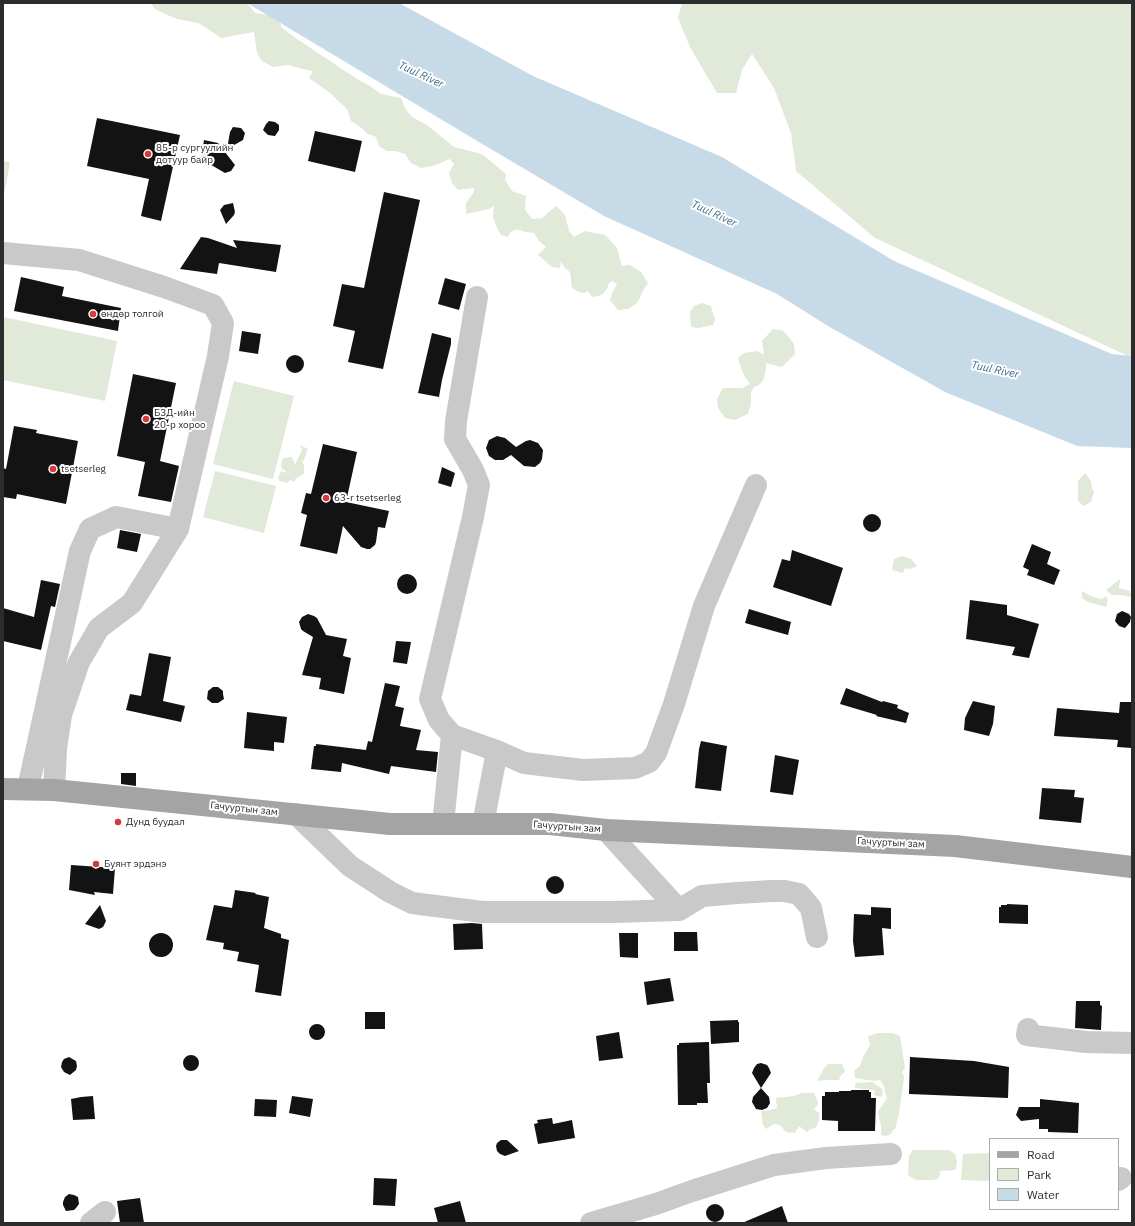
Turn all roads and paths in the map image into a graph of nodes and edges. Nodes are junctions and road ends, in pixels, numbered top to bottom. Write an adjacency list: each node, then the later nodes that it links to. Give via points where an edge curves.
1 (3, 253): 4 (street, via 79,260 164,287 213,306 223,323 218,356)
2 (477, 297): 5 (street, via 455,439 479,485 430,700 439,720)
3 (756, 485): 6 (street, via 704,606 674,704 656,753 649,762 635,768 583,770 524,763)
4 (178, 529): 7 (street, via 116,517 90,529 80,551); 9 (street, via 132,603 99,628 79,662 61,716)
5 (452, 735): 6 (street); 11 (street)
6 (497, 751): 12 (street)
7 (28, 788): 8 (main road, Гачууртын зам); 9 (main road, Гачууртын зам)
8 (3, 789)
9 (54, 790): 10 (main road, Гачууртын зам)
10 (296, 814): 11 (main road, Гачууртын зам, via 390,824); 15 (street, via 350,866 412,903 483,912)
11 (443, 824): 12 (main road, Гачууртын зам)
12 (484, 824): 13 (main road, Гачууртын зам, via 550,824)
13 (606, 830): 14 (main road, Гачууртын зам, via 955,846); 15 (street)
14 (1132, 867)
15 (679, 910): 16 (street, via 702,896 785,891 799,894 811,908)
16 (817, 937)
17 (1028, 1029): 18 (street, via 1027,1035 1034,1036 1086,1042)
18 (1132, 1043)
19 (891, 1154): 20 (street, via 826,1158 774,1165)
20 (591, 1223)

